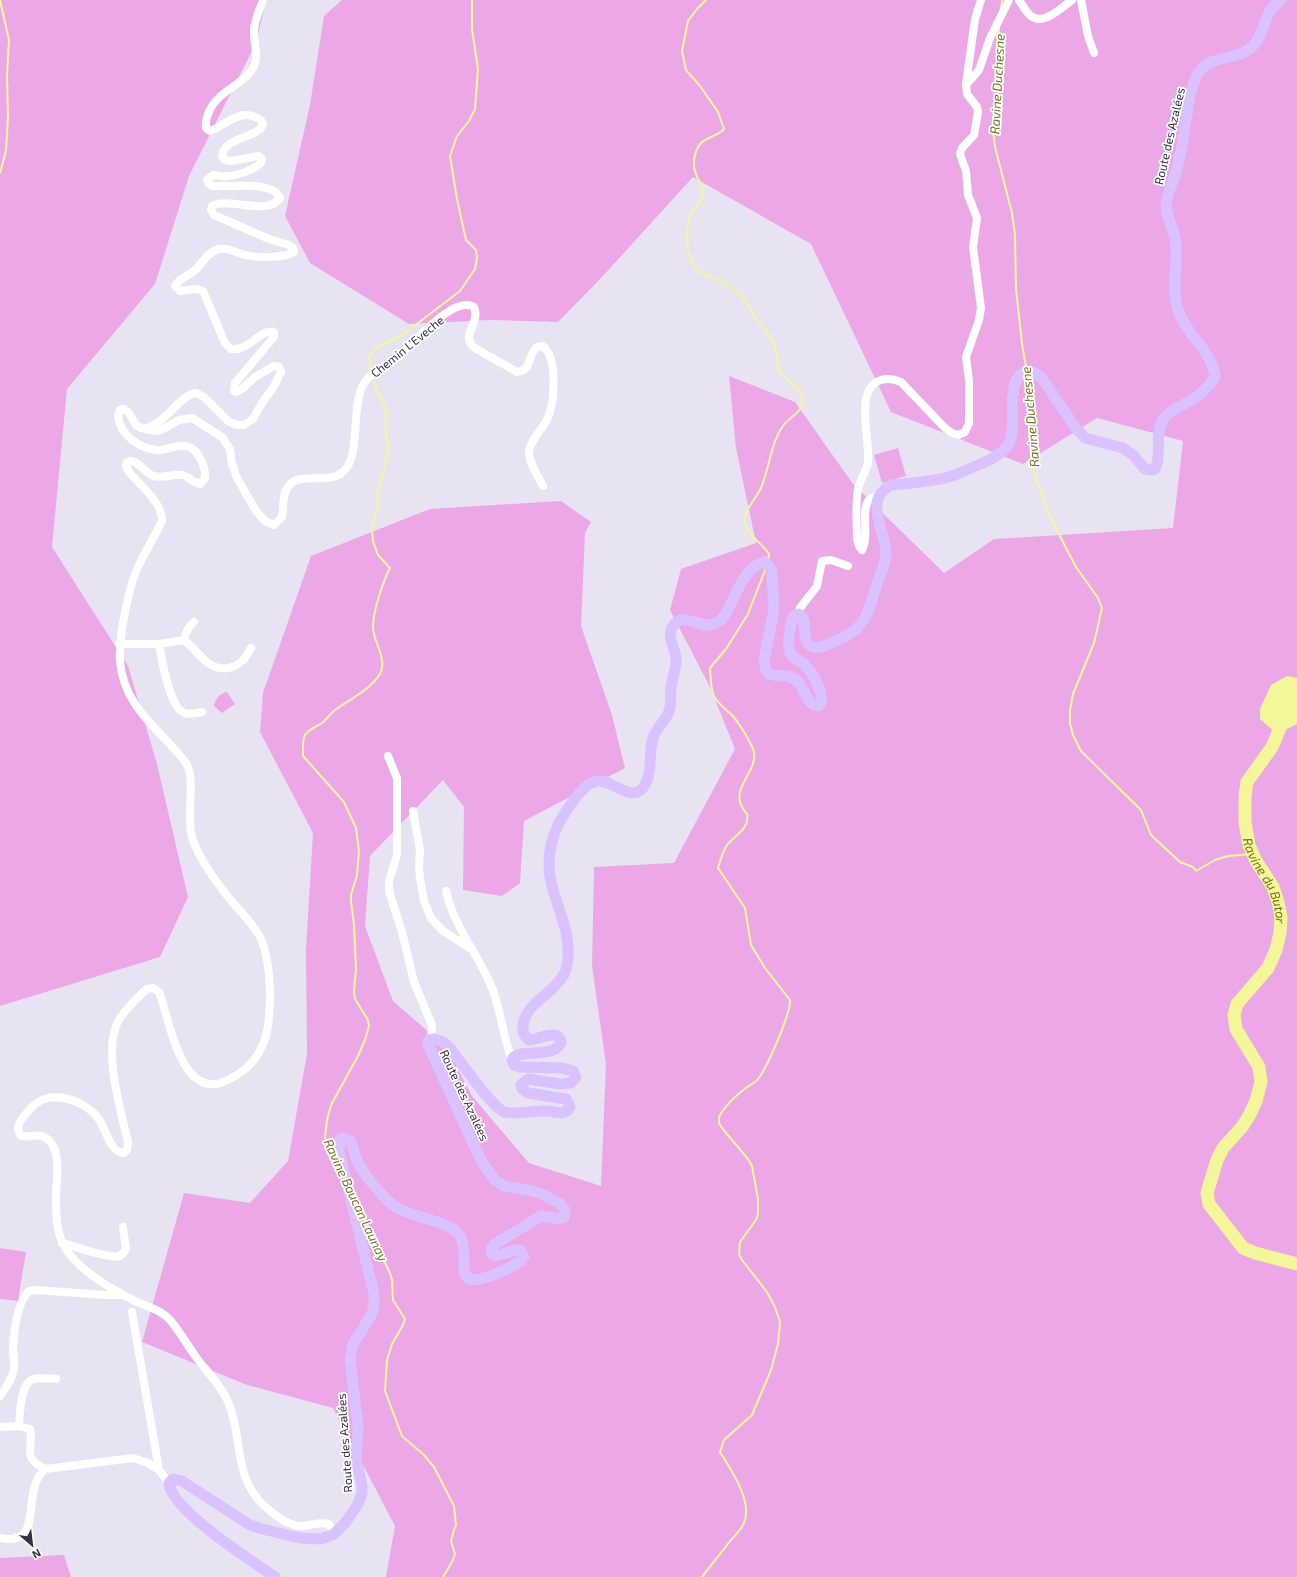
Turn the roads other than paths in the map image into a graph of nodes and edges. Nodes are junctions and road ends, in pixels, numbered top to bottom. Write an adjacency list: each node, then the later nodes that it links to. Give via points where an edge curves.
1 (264, 0): 10 (street, via 254,29 257,59 254,67 245,78 217,98 205,121 206,128 210,131 240,116 261,120 263,124 259,129 234,142 223,151 222,156 225,160 232,160 255,155 262,161 250,170 229,176 214,175 207,180 212,186 267,188 276,192 280,198 269,205 218,203 211,209 214,215 270,240 289,245 294,252 288,256 253,257 219,249 209,254 192,273 178,281 176,286 183,292 196,289 203,291 225,343 232,349 241,348 268,332 274,332 274,337 235,383 234,391 242,389 274,366 279,367 280,372 274,386 247,424 233,424 204,397 193,393 166,417)
2 (981, 0): 9 (street, via 975,19)
3 (1009, 0): 9 (street, via 990,38 979,70)
4 (1019, 0): 5 (street, via 1028,13 1041,18 1049,17)
5 (1072, 0)
6 (1081, 0): 8 (street)
7 (1281, 0): 12 (main road, Route des Azalées, via 1271,8 1258,40 1252,47 1238,55 1220,59 1206,66 1198,74 1192,90 1182,149 1167,199 1167,212 1175,238 1174,289 1177,306 1192,336 1209,356 1215,377 1208,387 1192,400 1164,418 1154,468 1145,468 1123,448 1084,438 1045,382 1035,373 1026,371 1018,376 1014,385 1010,439 1002,452 951,476 891,485)
8 (1094, 53)
9 (966, 85): 12 (street, via 967,94 978,112 974,135 960,154 966,170 968,195 977,218 973,247 980,308 979,320 966,357 969,423 961,434 952,433 901,382 886,378 877,381 867,393 865,408 868,463 858,491 857,538 862,550 866,537 866,505 870,499)
10 (147, 428): 11 (street, Chemin L'Eveche, via 161,430 179,420 192,418 222,436 230,448 237,478 256,511 265,521 274,525 282,517 284,496 290,485 302,478 330,478 346,468 352,457 360,395 366,380 399,356 441,318 458,306 469,305 474,307 476,315 468,338 473,348 517,372 528,367 531,353 537,346 543,346 548,352 554,377 550,410 529,451); 17 (street, via 136,425 126,411 122,409 119,412 118,418 122,427 132,441 159,450 180,445 189,446 202,461 205,476 202,483 198,484 182,475 154,476 136,462 127,462 129,472 157,504 162,521 138,565)
11 (543, 486)
12 (880, 494): 14 (main road, via 877,507 886,548 885,560 869,612 864,620 848,636 815,648 805,638 805,622)
13 (848, 566): 14 (street, via 831,560 822,561 817,586)
14 (798, 614): 26 (main road, via 794,616 790,625 790,650 793,657 808,669 815,679 821,696 819,706 810,702 796,679 770,674 765,668 764,661 774,610 772,572 764,562 758,564 744,578 727,612 719,622 707,626 684,620 676,622 672,627 670,633 677,662 671,687 670,710 653,737 650,772 645,785 637,792 627,792 608,783 593,782 580,792 559,824 551,846 549,874 566,930 567,965 560,980 526,1013 523,1033 529,1040 554,1034 559,1036 561,1043 555,1048 533,1054 519,1054)
15 (194, 622): 16 (street, via 188,627)
16 (184, 640): 18 (street); 19 (street, via 206,662 220,668 236,666)
17 (119, 644): 18 (street); 28 (street, via 124,684 131,700 187,765 190,779 190,829 198,852 260,937 270,983 269,1019 259,1054 245,1068 223,1083 208,1084 196,1078 184,1064 172,1038 159,992 153,988 147,989 120,1019 112,1053 128,1142 124,1153 114,1148 97,1117 81,1104 58,1097 44,1099 34,1105 19,1122 18,1130 24,1137 37,1135 48,1139 54,1149 58,1171 56,1214)
18 (159, 644): 20 (street, via 168,688 176,705 187,714)
19 (251, 648)
20 (202, 712)
21 (388, 756): 25 (street, via 397,778 397,855 389,881 389,891 414,982 432,1025)
22 (413, 811): 24 (street, via 420,850 418,867 424,901 439,928)
23 (446, 891): 24 (street, via 452,911)
24 (474, 951): 26 (street, via 496,998 506,1045)
25 (432, 1039): 26 (main road, Route des Azalées, via 438,1039 450,1048 491,1100 505,1112 562,1113 569,1110 569,1102 566,1099 528,1093 522,1089 521,1084 528,1079 560,1084 571,1083 576,1078 573,1071 562,1068 520,1067 514,1065); 38 (main road, Route des Azalées, via 428,1044 432,1053 482,1162 495,1180 513,1189 533,1191 553,1199 565,1214 564,1218 559,1219 541,1216 495,1244 491,1251 496,1256 520,1250 524,1257 492,1275 470,1279 465,1276 462,1240 458,1232 396,1207 360,1168 350,1141 342,1138 340,1140 339,1151 372,1285 374,1305 372,1314 353,1344 350,1359 358,1427 356,1459 362,1493 356,1508)
26 (512, 1060)
27 (122, 1227): 28 (street, via 126,1249 118,1256 109,1256)
28 (62, 1243): 29 (street, via 83,1269)
29 (124, 1295): 32 (street, via 29,1291 18,1312 11,1379); 38 (street, via 163,1313 222,1390 233,1417 242,1470 256,1498 278,1518 291,1524 302,1527 321,1522 329,1524)
30 (132, 1312): 36 (street)
31 (56, 1380): 33 (street, via 35,1378 28,1383 23,1394)
32 (0, 1396)
33 (19, 1426): 34 (street); 35 (street, via 30,1429 30,1455 36,1465)
34 (0, 1427)
35 (46, 1469): 36 (street, via 133,1458); 39 (street, via 36,1481 29,1527 22,1535 12,1539)
36 (159, 1470): 37 (street)
37 (169, 1483): 38 (main road, via 174,1479 182,1481 238,1518 262,1529 312,1539); 40 (main road, via 174,1496 187,1512)
38 (334, 1534)
39 (0, 1538)
40 (275, 1577)

